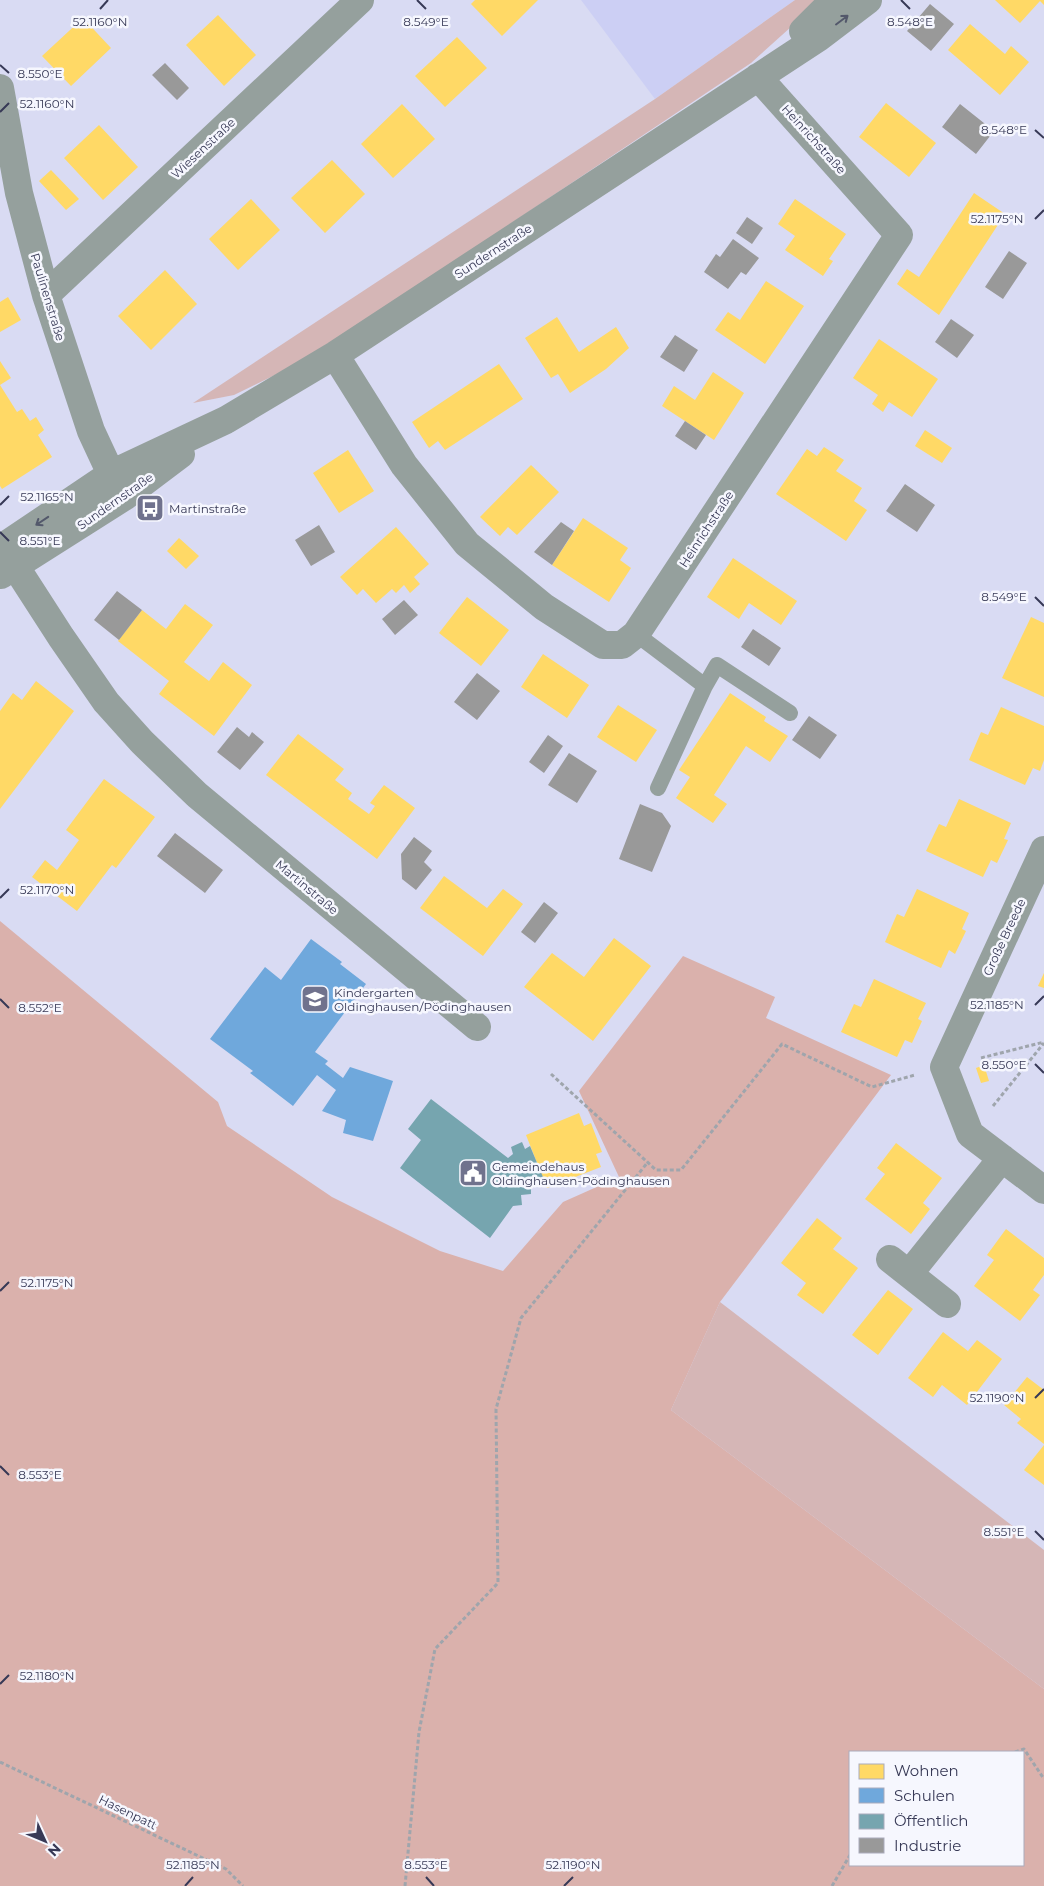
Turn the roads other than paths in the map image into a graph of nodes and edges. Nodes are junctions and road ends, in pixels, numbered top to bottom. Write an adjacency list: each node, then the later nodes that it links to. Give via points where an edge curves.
1 (360, 0): 6 (street, Wiesenstraße)
2 (834, 0): 4 (street, Sundernstraße)
3 (868, 0): 4 (street, Sundernstraße, one-way to 3)
4 (758, 77): 7 (street, Sundernstraße); 10 (street, Heinrichstraße, via 900,235)
5 (0, 88): 6 (street, Paulinenstraße, via 19,194)
6 (46, 295): 8 (street, Paulinenstraße, via 91,431)
7 (335, 355): 8 (street, Sundernstraße); 10 (street, Heinrichstraße, via 404,465 467,544 544,607 603,645 622,645)
8 (118, 485): 9 (street, Sundernstraße)
9 (5, 559): 15 (street, Martinstraße, via 106,702 142,742 197,795)
10 (636, 634): 11 (lane)
11 (705, 686): 12 (lane, via 717,665); 13 (lane)
12 (790, 713)
13 (658, 788)
14 (1041, 865): 16 (street, Große Breede, via 944,1067 970,1134)
15 (477, 1027)
16 (1002, 1158): 17 (street); 18 (street, via 900,1266)
17 (1044, 1190)
18 (947, 1304)

